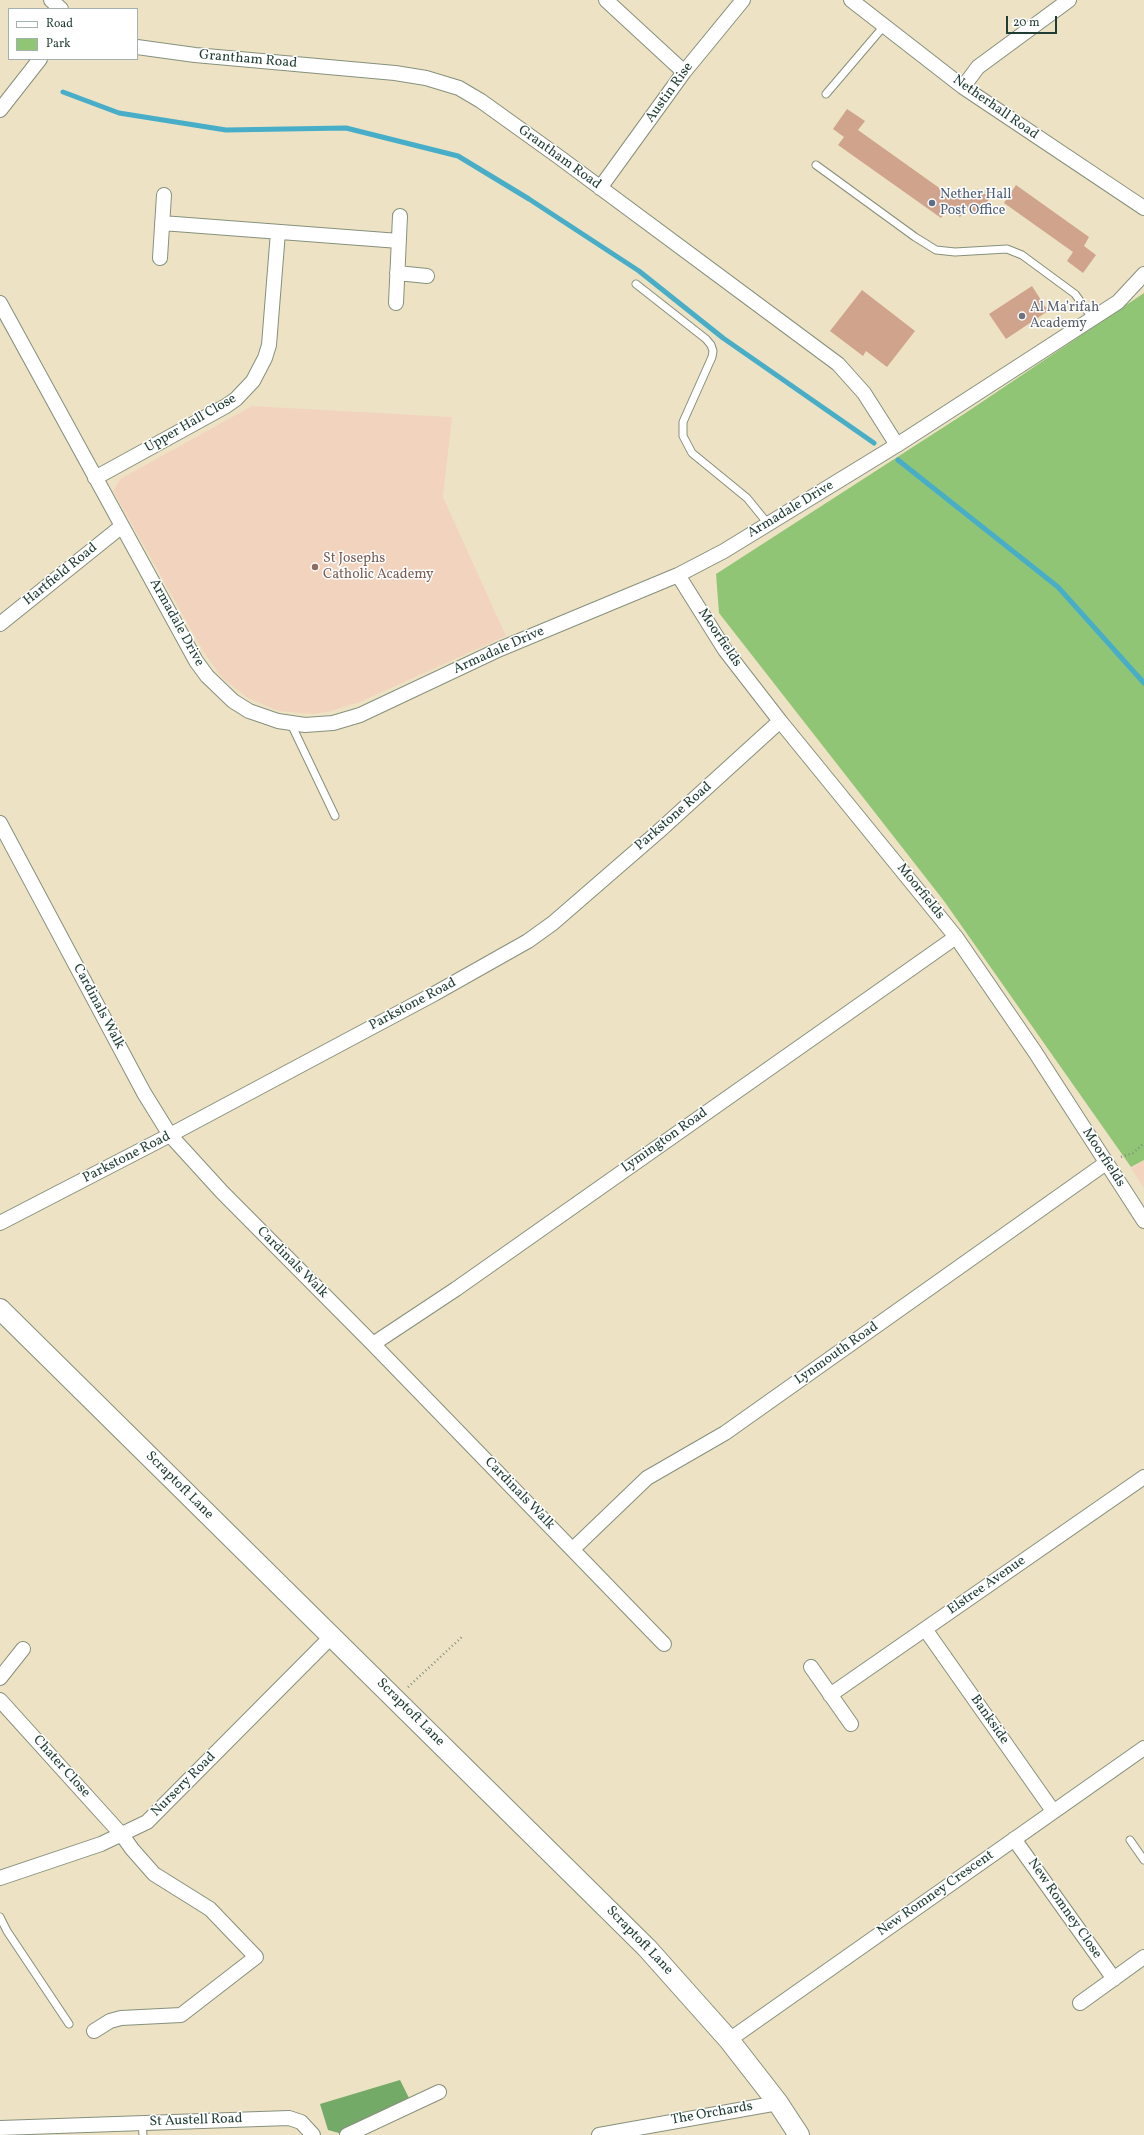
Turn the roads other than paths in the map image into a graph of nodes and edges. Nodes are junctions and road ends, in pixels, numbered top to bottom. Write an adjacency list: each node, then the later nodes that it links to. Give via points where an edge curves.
1 (51, 0): 6 (street)
2 (606, 0): 10 (street)
3 (743, 0): 10 (street, Austin Rise)
4 (851, 0): 7 (street, Netherhall Road)
5 (1069, 0): 11 (street, via 978,67)
6 (60, 8)
7 (884, 26): 11 (street, Netherhall Road); 12 (lane)
8 (138, 47): 15 (street, Grantham Road, via 195,55 395,73 443,82 481,101)
9 (39, 60): 13 (street)
10 (684, 72): 15 (street, Austin Rise)
11 (963, 87): 17 (street, Netherhall Road)
12 (826, 94)
13 (0, 110)
14 (816, 165): 29 (lane, via 936,250 954,252 1007,249 1022,255 1075,294)
15 (600, 188): 30 (street, Grantham Road, via 838,364 864,393)
16 (164, 195): 19 (street)
17 (1144, 208)
18 (400, 216): 21 (street)
19 (162, 223): 20 (street); 22 (street)
20 (278, 232): 21 (street); 31 (street, Upper Hall Close, via 269,345 253,381 226,406)
21 (399, 240): 23 (street)
22 (160, 258)
23 (397, 273): 25 (street); 28 (street)
24 (1144, 274): 29 (street, Armadale Drive, via 1118,302)
25 (427, 276)
26 (636, 284): 32 (lane, via 711,345 712,358 683,422 683,436 692,453 747,498)
27 (0, 303): 31 (street, Armadale Drive)
28 (396, 303)
29 (1093, 319): 30 (street, Armadale Drive)
30 (897, 445): 32 (street, Armadale Drive)
31 (95, 478): 33 (street, Armadale Drive)
32 (768, 525): 34 (street, Armadale Drive)
33 (122, 526): 35 (street, Hartfield Road); 37 (street, Armadale Drive, via 196,661 207,676 233,701 266,718)
34 (678, 575): 36 (street, Moorfields, via 725,650); 37 (street, Armadale Drive, via 500,649 360,715 319,725)
35 (0, 624)
36 (780, 721): 40 (street, Moorfields); 41 (street, Parkstone Road, via 652,837 553,923 528,941)
37 (291, 724): 38 (lane)
38 (335, 816)
39 (0, 823): 41 (street, Cardinals Walk, via 144,1093)
40 (956, 937): 42 (street, Moorfields); 46 (street, Lymington Road, via 456,1289)
41 (170, 1135): 44 (street, Parkstone Road); 46 (street, Cardinals Walk, via 222,1192)
42 (1106, 1162): 43 (street, Moorfields); 48 (street, Lynmouth Road, via 725,1433 648,1478)
43 (1144, 1221)
44 (0, 1223)
45 (0, 1309): 50 (street, Scraptoft Lane)
46 (373, 1344): 48 (street, Cardinals Walk)
47 (1144, 1477): 49 (street, Elstree Avenue)
48 (572, 1549): 51 (street, Cardinals Walk)
49 (925, 1629): 55 (street, Elstree Avenue); 59 (street, Bankside)
50 (332, 1636): 60 (street, Nursery Road, via 147,1822); 71 (street, Scraptoft Lane, via 647,1948)
51 (664, 1644)
52 (23, 1648): 54 (street)
53 (811, 1667): 55 (street)
54 (0, 1678)
55 (830, 1694): 57 (street)
56 (0, 1700): 60 (street, Chater Close)
57 (851, 1724)
58 (1144, 1748): 59 (street, New Romney Crescent)
59 (1053, 1811): 61 (street, New Romney Crescent)
60 (122, 1835): 64 (street, Nursery Road); 70 (street, Chater Close, via 154,1874 210,1909 256,1957 181,2015 121,2018 110,2021)
61 (1014, 1839): 67 (street, New Romney Close); 71 (street, New Romney Crescent)
62 (1130, 1840): 63 (lane)
63 (1144, 1860)
64 (0, 1878)
65 (0, 1916): 69 (lane, via 7,1931)
66 (1144, 1957): 67 (street)
67 (1114, 1979): 68 (street)
68 (1080, 2003)
69 (69, 2024)
70 (94, 2031)
71 (729, 2040): 73 (street, Scraptoft Lane)
72 (439, 2092): 77 (street)
73 (778, 2104): 78 (street, The Orchards); 79 (street, Scraptoft Lane)
74 (0, 2128): 75 (street, St Austell Road)
75 (142, 2129): 76 (street, St Austell Road, via 289,2118 301,2122)
76 (313, 2135)
77 (347, 2135)
78 (599, 2135)
79 (799, 2135)

